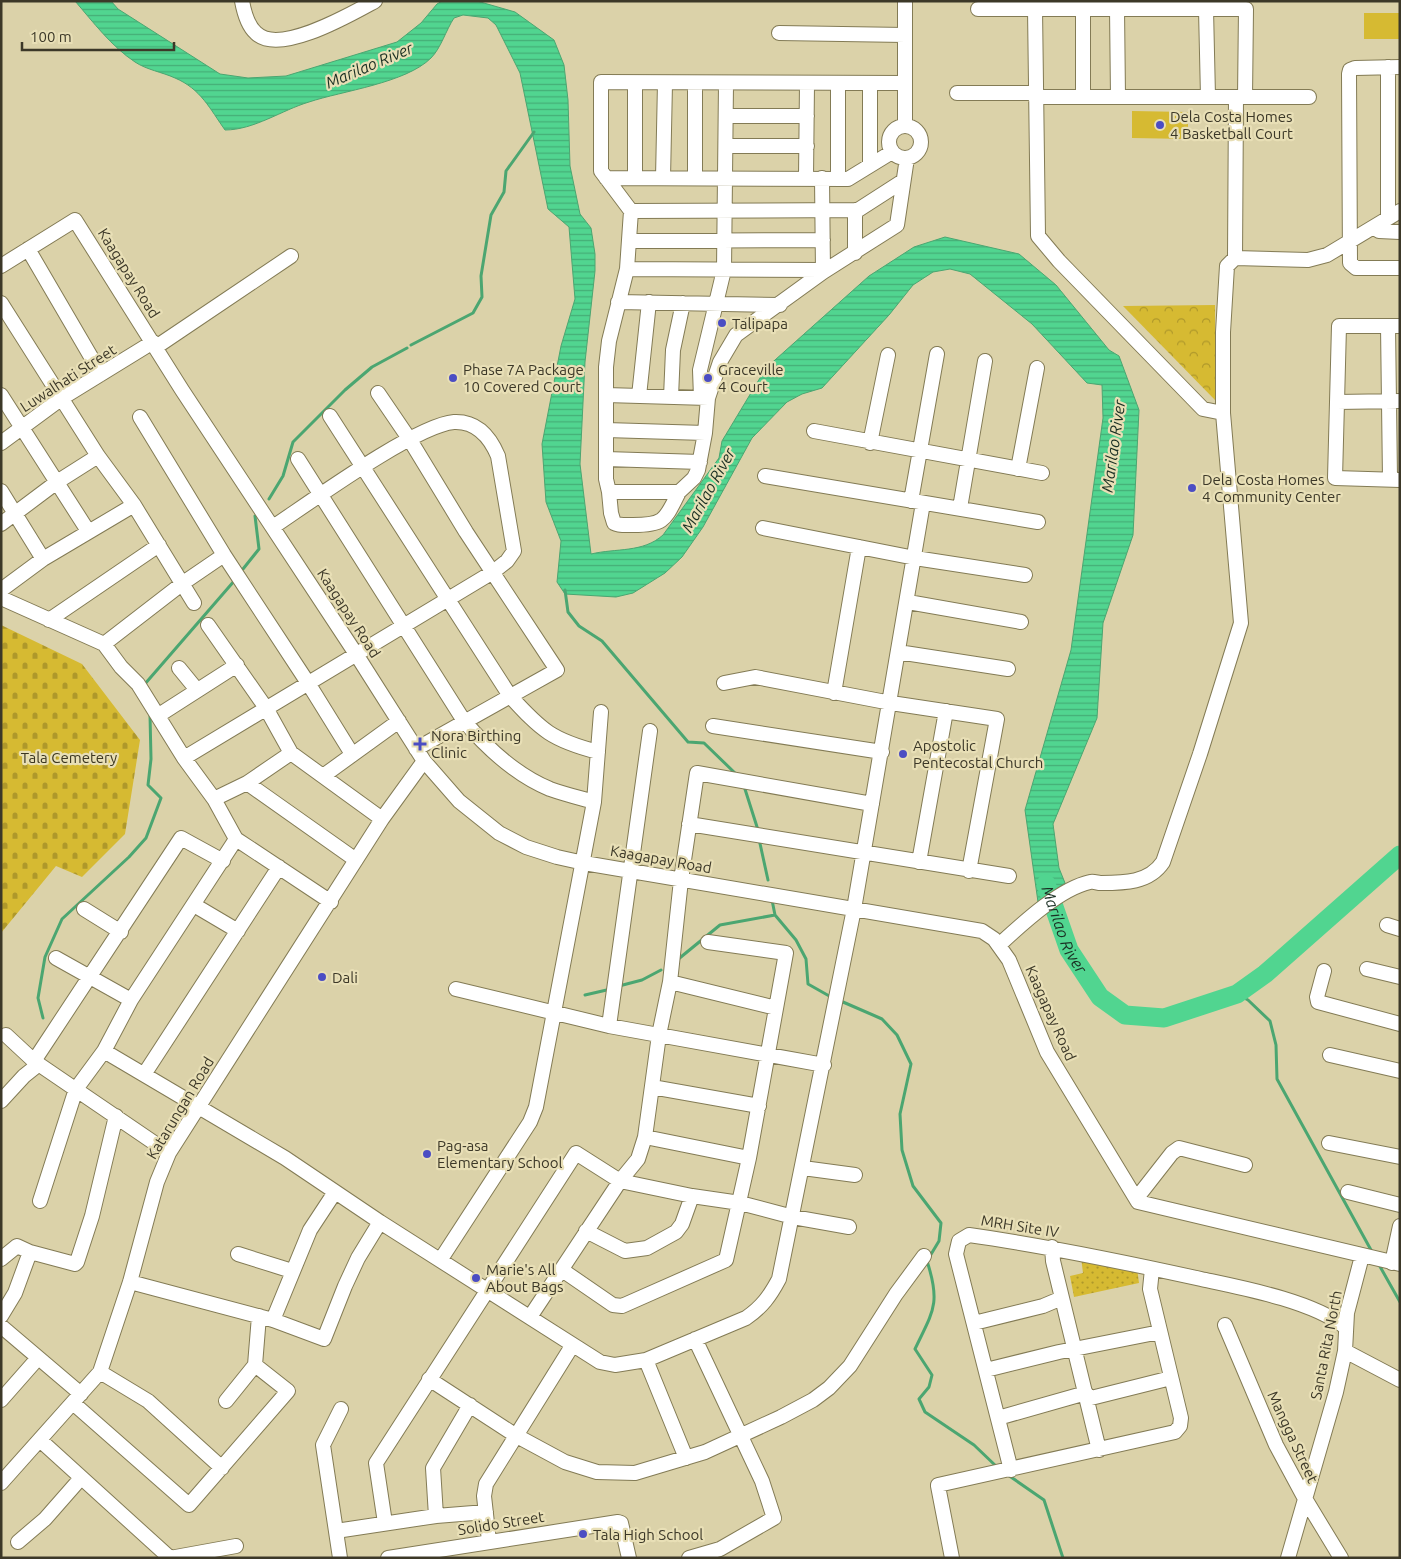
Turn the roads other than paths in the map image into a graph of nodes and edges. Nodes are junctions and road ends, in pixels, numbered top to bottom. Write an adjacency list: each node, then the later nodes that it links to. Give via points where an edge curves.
1 (242, 1): 2 (street, via 252,28 257,35 269,40 288,40)
2 (375, 1)
3 (905, 1): 10 (street)
4 (978, 9): 5 (street)
5 (1036, 9): 6 (street); 21 (street)
6 (1083, 9): 7 (street); 22 (street)
7 (1117, 9): 8 (street); 23 (street)
8 (1206, 9): 24 (street); 25 (street, via 1246,9)
9 (779, 33): 10 (street)
10 (905, 35): 14 (street)
11 (1394, 67): 48 (street); 54 (street, via 1354,68 1349,74)
12 (635, 83): 13 (street); 37 (street, via 601,82 601,171); 38 (street)
13 (665, 83): 15 (street); 39 (street)
14 (905, 83): 19 (street); 29 (street)
15 (695, 84): 16 (street); 40 (street)
16 (726, 84): 17 (street); 27 (street)
17 (807, 84): 18 (street); 28 (street)
18 (838, 84): 19 (street); 42 (street)
19 (870, 84): 34 (street)
20 (956, 93): 21 (street)
21 (1035, 95): 22 (street); 86 (street, via 1038,236 1203,409)
22 (1083, 97): 23 (street)
23 (1118, 97): 24 (street)
24 (1208, 97): 25 (street)
25 (1241, 97): 26 (street); 58 (street)
26 (1309, 97)
27 (726, 116): 28 (street); 30 (street)
28 (807, 116): 31 (street)
29 (905, 126): 32 (street, via 896,128 890,135); 33 (street, via 918,132 921,141 916,154)
30 (726, 146): 31 (street); 35 (street)
31 (807, 146): 36 (street)
32 (892, 152): 33 (street); 34 (street)
33 (907, 158): 43 (street)
34 (870, 165): 42 (street, via 848,179)
35 (726, 177): 36 (street); 40 (street); 44 (street)
36 (806, 177): 41 (street)
37 (606, 178): 38 (street); 47 (street)
38 (635, 178): 39 (street)
39 (663, 178): 40 (street)
40 (695, 178)
41 (822, 178): 42 (street); 45 (street)
42 (838, 178)
43 (903, 181): 46 (street); 56 (street, via 897,225)
44 (726, 210): 45 (street); 47 (street); 52 (street)
45 (822, 210): 46 (street); 51 (street)
46 (855, 210): 56 (street)
47 (631, 211): 53 (street)
48 (1394, 214): 49 (street)
49 (1374, 227): 50 (street, via 1380,231); 54 (street)
50 (1400, 232)
51 (823, 240): 52 (street); 63 (street)
52 (726, 241): 53 (street); 62 (street)
53 (631, 242): 61 (street)
54 (1351, 242): 58 (street, via 1327,255 1308,260); 60 (street, via 1352,267)
55 (28, 249): 59 (street); 71 (street, Kaagapay Road, via 75,220); 76 (street)
56 (856, 253): 63 (street)
57 (291, 256): 71 (street, Luwalhati Street)
58 (1235, 258): 86 (street, via 1226,266 1225,272)
59 (1, 266)
60 (1400, 268)
61 (627, 269): 62 (street); 64 (street)
62 (724, 270): 63 (street); 66 (street)
63 (823, 271): 69 (street)
64 (618, 302): 65 (street); 79 (street, via 609,341)
65 (649, 302): 68 (street); 80 (street)
66 (718, 302): 68 (street); 69 (street); 83 (street, via 700,370)
67 (1, 303): 82 (street)
68 (683, 303): 81 (street, via 673,350)
69 (780, 305): 83 (street, via 736,335)
70 (1394, 326): 84 (street); 85 (street, via 1339,326)
71 (154, 345): 76 (street, Luwalhati Street); 118 (street, Kaagapay Road)
72 (937, 354): 96 (street)
73 (888, 355): 95 (street)
74 (985, 360): 100 (street)
75 (1037, 368): 103 (street)
76 (101, 374): 82 (street, Luwalhati Street)
77 (378, 393): 93 (street)
78 (1, 395): 89 (street)
79 (606, 395): 80 (street); 90 (street)
80 (639, 396): 81 (street)
81 (671, 397): 83 (street)
82 (62, 398): 89 (street, Luwalhati Street); 97 (street)
83 (704, 398): 92 (street)
84 (1393, 401): 85 (street); 106 (street)
85 (1337, 402): 106 (street, via 1335,478)
86 (1223, 414): 189 (street, via 1241,623 1163,862 1147,878 1070,890 1034,914)
87 (330, 416): 102 (street)
88 (140, 417): 123 (street)
89 (21, 427): 94 (street, Luwalhati Street); 107 (street)
90 (606, 430): 92 (street); 99 (street)
91 (814, 432): 95 (street)
92 (705, 433): 101 (street)
93 (410, 440): 102 (street); 126 (street); 126 (street, via 443,424 456,422 475,426 488,436 498,456 514,545 513,555)
94 (1, 443)
95 (870, 443): 96 (street)
96 (919, 451): 100 (street); 112 (street)
97 (98, 456): 107 (street); 113 (street)
98 (298, 459): 111 (street)
99 (606, 459): 101 (street); 109 (street)
100 (968, 460): 103 (street); 114 (street)
101 (700, 462): 110 (street, via 694,478)
102 (364, 467): 111 (street); 130 (street)
103 (1018, 469): 104 (street)
104 (1042, 473)
105 (765, 476): 112 (street)
106 (1395, 479)
107 (57, 482): 115 (street); 120 (street)
108 (1, 491): 115 (street)
109 (609, 492): 110 (street); 110 (street, via 614,522 628,525 655,525 666,516)
110 (679, 492)
111 (322, 495): 118 (street); 136 (street)
112 (917, 502): 114 (street); 124 (street)
113 (134, 505): 120 (street); 121 (street)
114 (960, 508): 116 (street)
115 (14, 514): 117 (street); 125 (street)
116 (1038, 522)
117 (1, 524)
118 (274, 527): 139 (street, Kaagapay Road)
119 (764, 528): 122 (street)
120 (88, 531): 125 (street)
121 (159, 545): 128 (street); 133 (street)
122 (859, 547): 124 (street); 146 (street)
123 (224, 555): 128 (street); 143 (street)
124 (915, 558): 127 (street); 131 (street)
125 (43, 559): 129 (street)
126 (493, 572): 130 (street); 147 (street, via 557,670)
127 (1025, 575)
128 (183, 583): 132 (street); 137 (street)
129 (3, 587): 133 (street)
130 (448, 599): 136 (street); 147 (street)
131 (908, 602): 134 (street); 138 (street)
132 (194, 603)
133 (49, 620): 137 (street)
134 (1022, 622)
135 (208, 624): 140 (street)
136 (404, 625): 139 (street); 154 (street)
137 (104, 644): 152 (street)
138 (898, 652): 142 (street); 148 (street)
139 (356, 654): 143 (street); 153 (street, Kaagapay Road)
140 (237, 665): 145 (street); 149 (street)
141 (179, 668): 145 (street)
142 (1008, 668)
143 (308, 683): 149 (street); 161 (street)
144 (724, 683): 146 (street, via 755,677)
145 (197, 690): 152 (street)
146 (834, 693): 148 (street)
147 (510, 696): 154 (street); 158 (street, via 536,726 565,743)
148 (891, 703): 150 (street); 159 (street)
149 (266, 708): 160 (street); 162 (street)
150 (946, 711): 175 (street); 179 (street, via 997,719)
151 (601, 712): 158 (street)
152 (159, 715): 162 (street)
153 (399, 721): 157 (street, Kaagapay Road); 161 (street)
154 (464, 721): 157 (street); 167 (street, via 508,764 548,788)
155 (713, 726): 159 (street)
156 (650, 731): 178 (street)
157 (416, 749): 163 (street, Kaagapay Road)
158 (598, 752): 167 (street)
159 (882, 752): 168 (street)
160 (291, 753): 164 (street); 165 (street)
161 (352, 754): 164 (street)
162 (184, 758): 166 (street)
163 (424, 762): 169 (street, Katarungan Road); 176 (street, Kaagapay Road, via 460,801 499,833 526,847)
164 (323, 776): 169 (street)
165 (247, 783): 166 (street); 173 (street)
166 (214, 799): 171 (street)
167 (594, 802): 176 (street)
168 (872, 804): 170 (street, via 697,773); 172 (street)
169 (382, 819): 173 (street, Katarungan Road)
170 (689, 824): 172 (street); 181 (street)
171 (236, 839): 174 (street); 177 (street)
172 (863, 854): 175 (street); 185 (street)
173 (356, 860): 182 (street, Katarungan Road)
174 (223, 861): 183 (street); 187 (street, via 181,838)
175 (919, 862): 179 (street)
176 (584, 863): 178 (street, Kaagapay Road); 199 (street)
177 (279, 867): 182 (street); 186 (street)
178 (632, 870): 181 (street, Kaagapay Road); 201 (street)
179 (969, 871): 180 (street)
180 (1009, 876)
181 (681, 880): 185 (street, Kaagapay Road); 195 (street)
182 (331, 902): 214 (street, Katarungan Road)
183 (194, 905): 186 (street); 197 (street)
184 (84, 909): 187 (street)
185 (854, 909): 189 (street, Kaagapay Road, via 976,928); 208 (street)
186 (238, 931): 210 (street)
187 (121, 932): 193 (street)
188 (708, 942): 198 (street, via 786,953)
189 (999, 945): 229 (street, Kaagapay Road, via 1014,970 1047,1052)
190 (56, 958): 193 (street)
191 (1367, 970): 194 (street)
192 (1324, 971): 200 (street, via 1318,1002)
193 (92, 977): 197 (street); 207 (street)
194 (1400, 977)
195 (670, 982): 198 (street); 203 (street)
196 (456, 988): 199 (street)
197 (131, 1000): 204 (street)
198 (776, 1008): 205 (street)
199 (555, 1014): 201 (street); 244 (street, via 530,1122)
200 (1400, 1024)
201 (609, 1026): 203 (street)
202 (6, 1035): 207 (street)
203 (659, 1035): 205 (street); 211 (street)
204 (104, 1051): 210 (street); 212 (street)
205 (769, 1055): 208 (street); 215 (street)
206 (1330, 1055): 209 (street)
207 (37, 1063): 212 (street); 213 (street)
208 (824, 1065): 223 (street)
209 (1400, 1071)
210 (145, 1073): 214 (street)
211 (652, 1087): 215 (street); 217 (street)
212 (76, 1088): 216 (street); 230 (street)
213 (1, 1101)
214 (198, 1106): 219 (street, Katarungan Road); 226 (street)
215 (759, 1106): 221 (street)
216 (116, 1116): 219 (street); 239 (street, via 92,1216 77,1262)
217 (645, 1137): 221 (street); 225 (street, via 638,1159)
218 (1329, 1143): 220 (street)
219 (169, 1153): 249 (street, Katarungan Road, via 157,1182)
220 (1400, 1157)
221 (749, 1158): 231 (street)
222 (1245, 1165): 229 (street, via 1179,1148)
223 (803, 1168): 224 (street); 233 (street)
224 (855, 1175)
225 (620, 1181): 228 (street); 237 (street); 250 (street, via 576,1153)
226 (335, 1192): 234 (street); 248 (street, via 310,1230)
227 (1348, 1192): 232 (street)
228 (692, 1196): 231 (street); 237 (street, via 676,1232 647,1248 625,1251)
229 (1136, 1199): 242 (street)
230 (40, 1201)
231 (740, 1203): 233 (street); 247 (street, via 724,1261 626,1305 613,1305)
232 (1400, 1205)
233 (793, 1217): 236 (street); 261 (street, via 779,1279 770,1297 746,1318)
234 (380, 1222): 244 (street); 255 (street, via 358,1258 325,1339)
235 (1400, 1226): 245 (street)
236 (849, 1228)
237 (586, 1232): 247 (street)
238 (1052, 1247): 246 (street, MRH Site IV); 251 (street); 256 (street, MRH Site IV, via 969,1235 959,1241 956,1254)
239 (30, 1252): 243 (street, via 15,1246); 252 (street, via 15,1293)
240 (238, 1254): 248 (street)
241 (924, 1256): 281 (street, via 862,1350 840,1377 813,1400)
242 (1362, 1256): 245 (street); 259 (street, Santa Rita North)
243 (1, 1259)
244 (441, 1260): 250 (street)
245 (1396, 1263)
246 (1152, 1269): 259 (street, MRH Site IV, via 1259,1293 1334,1318); 260 (street, via 1150,1289)
247 (562, 1270): 254 (street)
248 (292, 1271): 255 (street)
249 (130, 1282): 253 (street); 269 (street, Katarungan Road)
250 (487, 1289): 254 (street); 271 (street)
251 (1062, 1298): 256 (street, via 1043,1306); 263 (street)
252 (1, 1316)
253 (259, 1316): 255 (street); 267 (street)
254 (530, 1318): 262 (street)
255 (273, 1320)
256 (974, 1322): 268 (street, MRH Site IV)
257 (1225, 1325): 289 (street, Mangga Street, via 1276,1445)
258 (1, 1326): 265 (street)
259 (1345, 1327): 264 (street, Santa Rita North)
260 (1160, 1332): 263 (street); 270 (street)
261 (695, 1339): 266 (street); 281 (street)
262 (572, 1346): 266 (street, via 600,1362 615,1365); 280 (street)
263 (1074, 1349): 268 (street); 273 (street)
264 (1344, 1351): 272 (street); 289 (street, Santa Rita North, via 1336,1392)
265 (38, 1358): 274 (street); 275 (street)
266 (646, 1360): 284 (street)
267 (255, 1365): 276 (street); 285 (street, via 288,1392)
268 (986, 1370): 279 (street, MRH Site IV)
269 (100, 1372): 274 (street, Katarungan Road); 285 (street, via 148,1401)
270 (1171, 1378): 273 (street); 283 (street, via 1182,1418 1175,1432)
271 (429, 1379): 277 (street); 292 (street, via 376,1463)
272 (1400, 1380)
273 (1087, 1396): 279 (street); 283 (street)
274 (77, 1399): 282 (street, Katarungan Road); 285 (street, via 187,1505)
275 (1, 1400)
276 (226, 1401)
277 (470, 1406): 280 (street); 291 (street, via 433,1468)
278 (341, 1409): 293 (street, via 323,1445)
279 (998, 1418): 286 (street, MRH Site IV)
280 (515, 1435): 284 (street, via 566,1462 597,1472 635,1473); 290 (street, via 486,1484)
281 (741, 1435): 284 (street); 301 (street, via 762,1481 774,1518 720,1549)
282 (40, 1440): 287 (street); 288 (street, Katarungan Road)
283 (1099, 1450): 286 (street)
284 (686, 1458)
285 (222, 1468)
286 (1011, 1470): 302 (street, via 938,1486)
287 (81, 1478): 295 (street, via 45,1519); 297 (street)
288 (1, 1483)
289 (1304, 1497): 303 (street, Santa Rita North); 304 (street, Mangga Street)
290 (486, 1512): 291 (street); 294 (street)
291 (436, 1516): 292 (street)
292 (385, 1523): 293 (street)
293 (336, 1531): 298 (street)
294 (489, 1540): 299 (street, Solido Street); 300 (street, Solido Street, via 620,1522)
295 (18, 1542)
296 (236, 1546): 297 (street)
297 (170, 1558)
298 (340, 1558)
299 (388, 1558)
300 (630, 1558)
301 (688, 1558)
302 (952, 1558)
303 (1288, 1558)
304 (1342, 1558)

